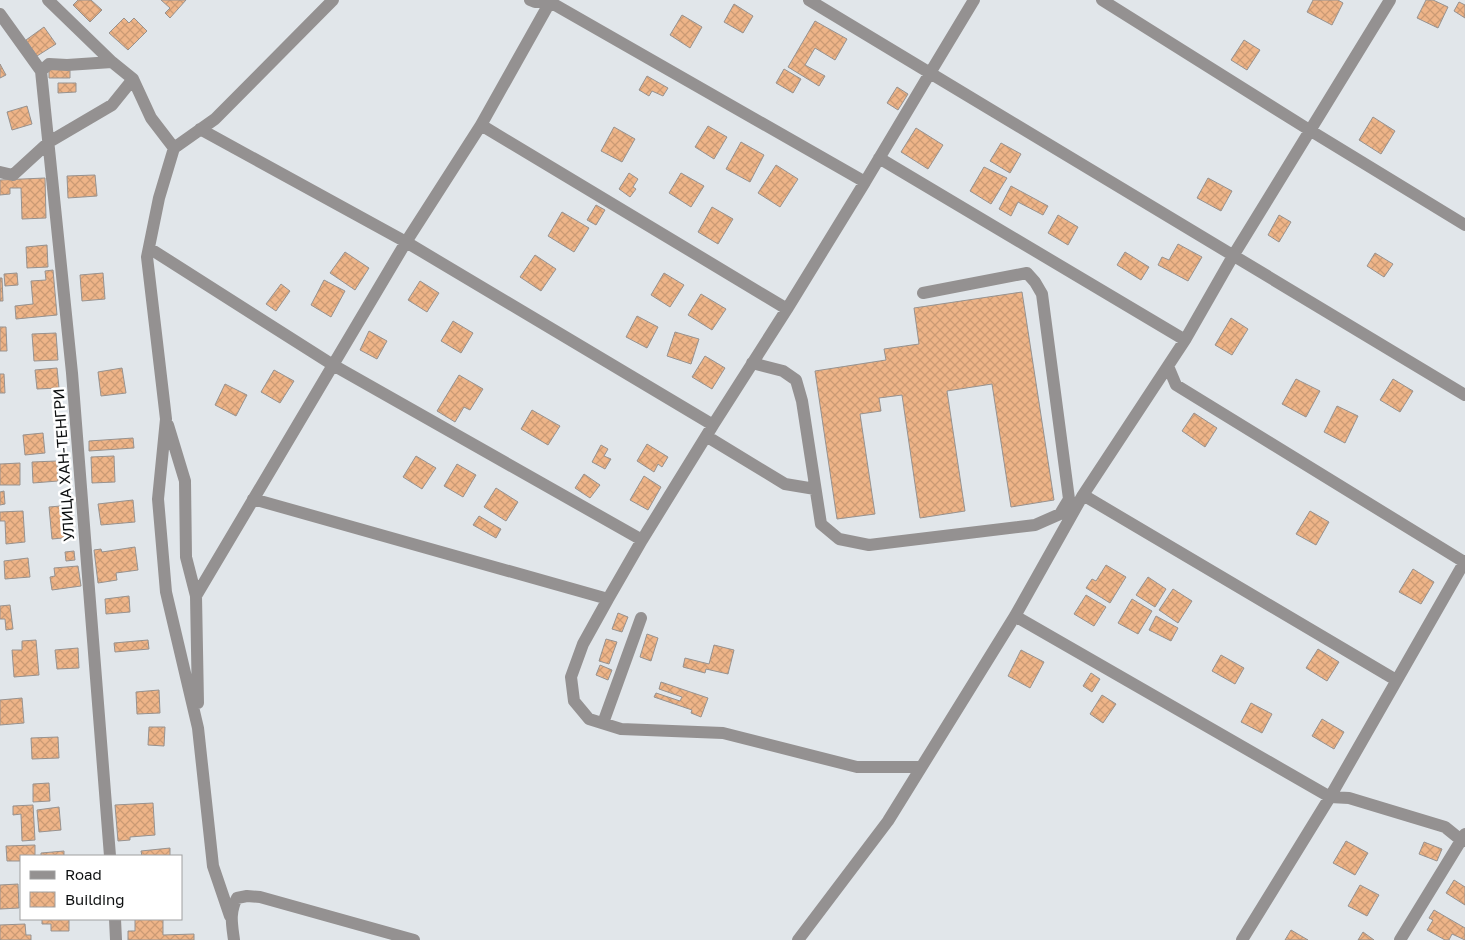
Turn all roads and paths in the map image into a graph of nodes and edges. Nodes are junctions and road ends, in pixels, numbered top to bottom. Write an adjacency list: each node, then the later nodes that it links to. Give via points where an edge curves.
1 (48, 0): 10 (street)
2 (333, 0): 15 (street, via 214,119)
3 (530, 0): 8 (street)
4 (809, 0): 12 (street)
5 (974, 0): 12 (street)
6 (1102, 0): 16 (street)
7 (1390, 0): 16 (street)
8 (551, 1): 14 (street); 21 (street)
9 (0, 14): 11 (street)
10 (112, 62): 11 (street, via 49,64); 13 (street)
11 (41, 71): 17 (street, УЛИЦА ХАН-ТЕНГРИ)
12 (930, 73): 19 (street); 25 (street)
13 (133, 78): 17 (street, via 112,105); 18 (street, via 152,118)
14 (481, 125): 23 (street); 27 (street)
15 (200, 129): 18 (street); 23 (street)
16 (1311, 131): 22 (street); 25 (street)
17 (49, 142): 20 (street, via 13,175); 51 (street, УЛИЦА ХАН-ТЕНГРИ, via 72,373)
18 (174, 148): 24 (street)
19 (879, 158): 21 (street); 28 (street)
20 (0, 172)
21 (864, 182): 27 (street)
22 (1465, 225)
23 (406, 242): 30 (street); 34 (street)
24 (149, 248): 30 (street); 33 (street, via 147,257)
25 (1234, 256): 28 (street); 32 (street)
26 (923, 293): 36 (street, via 1027,273 1035,282 1042,294 1069,499 1060,514 1036,525 869,545 839,539 821,524)
27 (787, 309): 29 (street)
28 (1185, 340): 31 (street)
29 (752, 363): 34 (street); 36 (street, via 783,371 796,380)
30 (333, 365): 38 (street); 39 (street)
31 (1168, 366): 37 (street); 40 (street, via 1176,385)
32 (1465, 396)
33 (166, 419): 41 (street, via 185,481 186,557); 47 (street, via 158,499 166,592)
34 (713, 425): 35 (street)
35 (706, 436): 36 (street, via 785,484); 39 (street)
36 (815, 489)
37 (1082, 495): 43 (street); 45 (street)
38 (253, 499): 41 (street); 42 (street)
39 (642, 540): 42 (street)
40 (1465, 561): 45 (street)
41 (196, 596): 47 (street)
42 (608, 599): 46 (street, via 583,644 571,677 574,701 589,719)
43 (1015, 616): 48 (street); 49 (street)
44 (641, 618): 46 (street)
45 (1396, 680): 49 (street)
46 (603, 723): 48 (street, via 621,729 723,733 857,767)
47 (198, 728): 52 (street, via 213,866)
48 (921, 767): 57 (street, via 888,821)
49 (1330, 797): 50 (street, via 1349,798 1445,827); 58 (street)
50 (1464, 838): 59 (street)
51 (110, 855)
52 (230, 916): 55 (street); 56 (street, via 237,898 260,897)
53 (115, 920): 54 (street)
54 (116, 940)
55 (234, 940)
56 (414, 940)
57 (798, 940)
58 (1242, 940)
59 (1400, 940)

